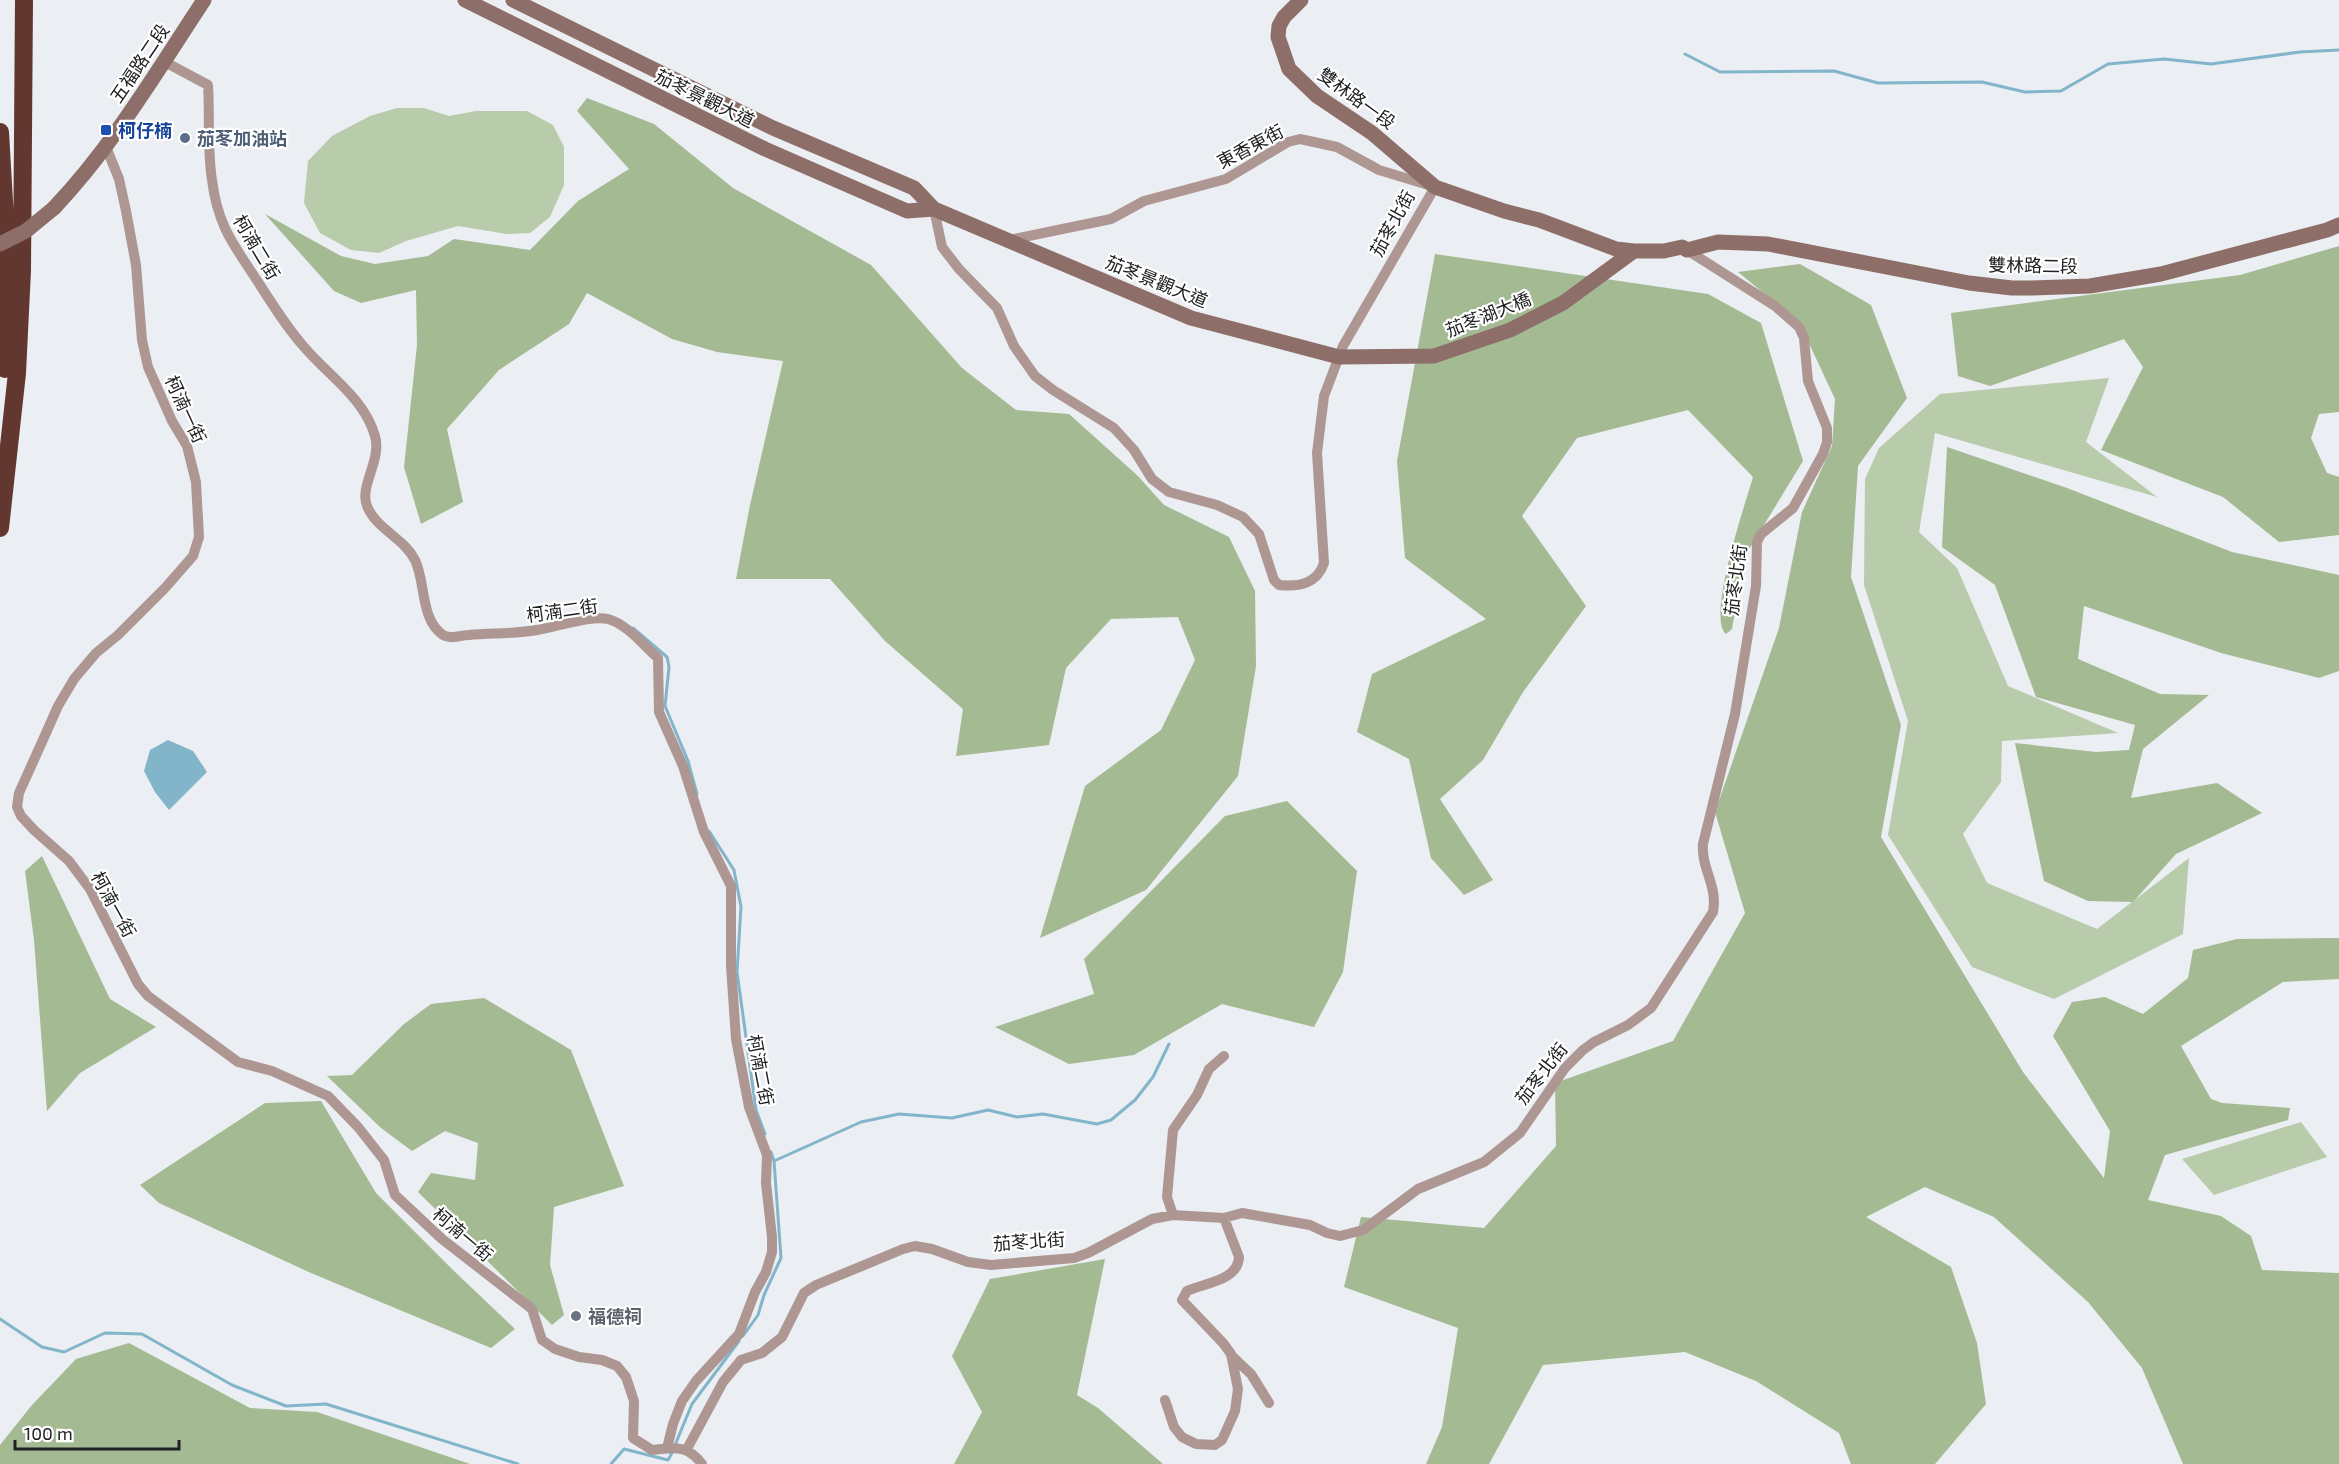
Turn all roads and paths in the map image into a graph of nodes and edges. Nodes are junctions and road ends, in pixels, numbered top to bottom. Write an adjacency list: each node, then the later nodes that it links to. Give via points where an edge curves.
1 (24, 0): 18 (highway, via 22,270 17,373)
2 (204, 0): 6 (street, 五福路二段)
3 (465, 0): 10 (street, 茄苳景觀大道, via 765,149 907,211)
4 (513, 0): 10 (street, 茄苳景觀大道, via 773,128 914,188)
5 (1301, 0): 9 (street, 雙林路一段, via 1279,26 1278,37 1289,69 1317,96 1372,133)
6 (163, 61): 8 (street, 五福路二段); 25 (street, 柯湳二街, via 208,85 208,138 218,214 231,243 288,328 366,416 377,449 366,505 414,558 424,601 439,631 454,638 496,635 606,619 624,628 658,658 659,711 683,766 704,832 731,886 736,1039 749,1107 767,1155 772,1238 766,1272 739,1334 682,1401)
7 (0, 132): 17 (highway, via 5,219 6,432)
8 (106, 147): 13 (street, 五福路二段, bridge, via 54,208 26,231); 25 (street, 柯湳一街, via 119,178 126,211 148,366 172,421 188,446 196,482 199,537 193,556 165,588 74,679 19,793 17,807 34,830 69,861 90,890 138,984 148,996 238,1062 272,1071 328,1096 384,1160 395,1195 442,1239 532,1309 542,1340 555,1349 617,1366 626,1377 634,1401 633,1438 652,1450)
9 (1435, 187): 12 (street, 東香東街, via 1379,170 1337,147 1300,139 1288,142 1226,179 1144,201 1111,219); 15 (street, 茄苳北街); 16 (street, 茄苳北街)
10 (934, 209): 12 (street, 茄苳景觀大道); 16 (street, 茄苳北街, via 942,247 997,308 1014,346 1035,376 1114,428 1152,479 1169,492 1218,505 1243,517 1259,534 1279,585 1297,586 1312,580 1324,563 1318,435 1324,396)
11 (2339, 225): 14 (street, 雙林路二段, via 2161,274 2079,286 2012,288 1969,283 1768,244 1718,242)
12 (1008, 240): 16 (street, 茄苳景觀大道, via 1191,318)
13 (0, 244)
14 (1688, 250): 15 (street, 茄苳北街, via 1682,247); 21 (street, 茄苳北街, via 1775,306 1799,327 1804,338 1808,381 1827,428 1823,454 1793,508 1761,534 1758,542 1756,586 1735,714 1703,844 1702,856 1713,886 1713,912 1651,1008 1583,1050 1554,1082 1520,1133 1484,1162 1418,1189 1362,1230 1340,1236 1288,1220 1242,1213)
15 (1634, 252): 16 (street, 茄苳湖大橋, via 1563,303 1510,330 1434,356)
16 (1339, 357)
17 (0, 518)
18 (0, 528)
19 (1224, 1056): 20 (street, via 1209,1069 1173,1130 1167,1197)
20 (1173, 1215): 21 (street, 茄苳北街); 26 (street, 茄苳北街, via 1152,1219 1074,1258 991,1265 915,1246 816,1286 804,1293 782,1337 762,1353 741,1360 723,1382)
21 (1224, 1218): 22 (street, via 1239,1263 1232,1272 1188,1291 1182,1300)
22 (1231, 1354): 23 (street, via 1238,1389 1235,1411 1222,1440 1196,1444 1182,1437 1174,1427); 24 (street, via 1251,1374)
23 (1165, 1400)
24 (1269, 1403)
25 (667, 1448): 26 (street, 柯湳一街)
26 (687, 1449): 27 (street)
27 (702, 1464)

